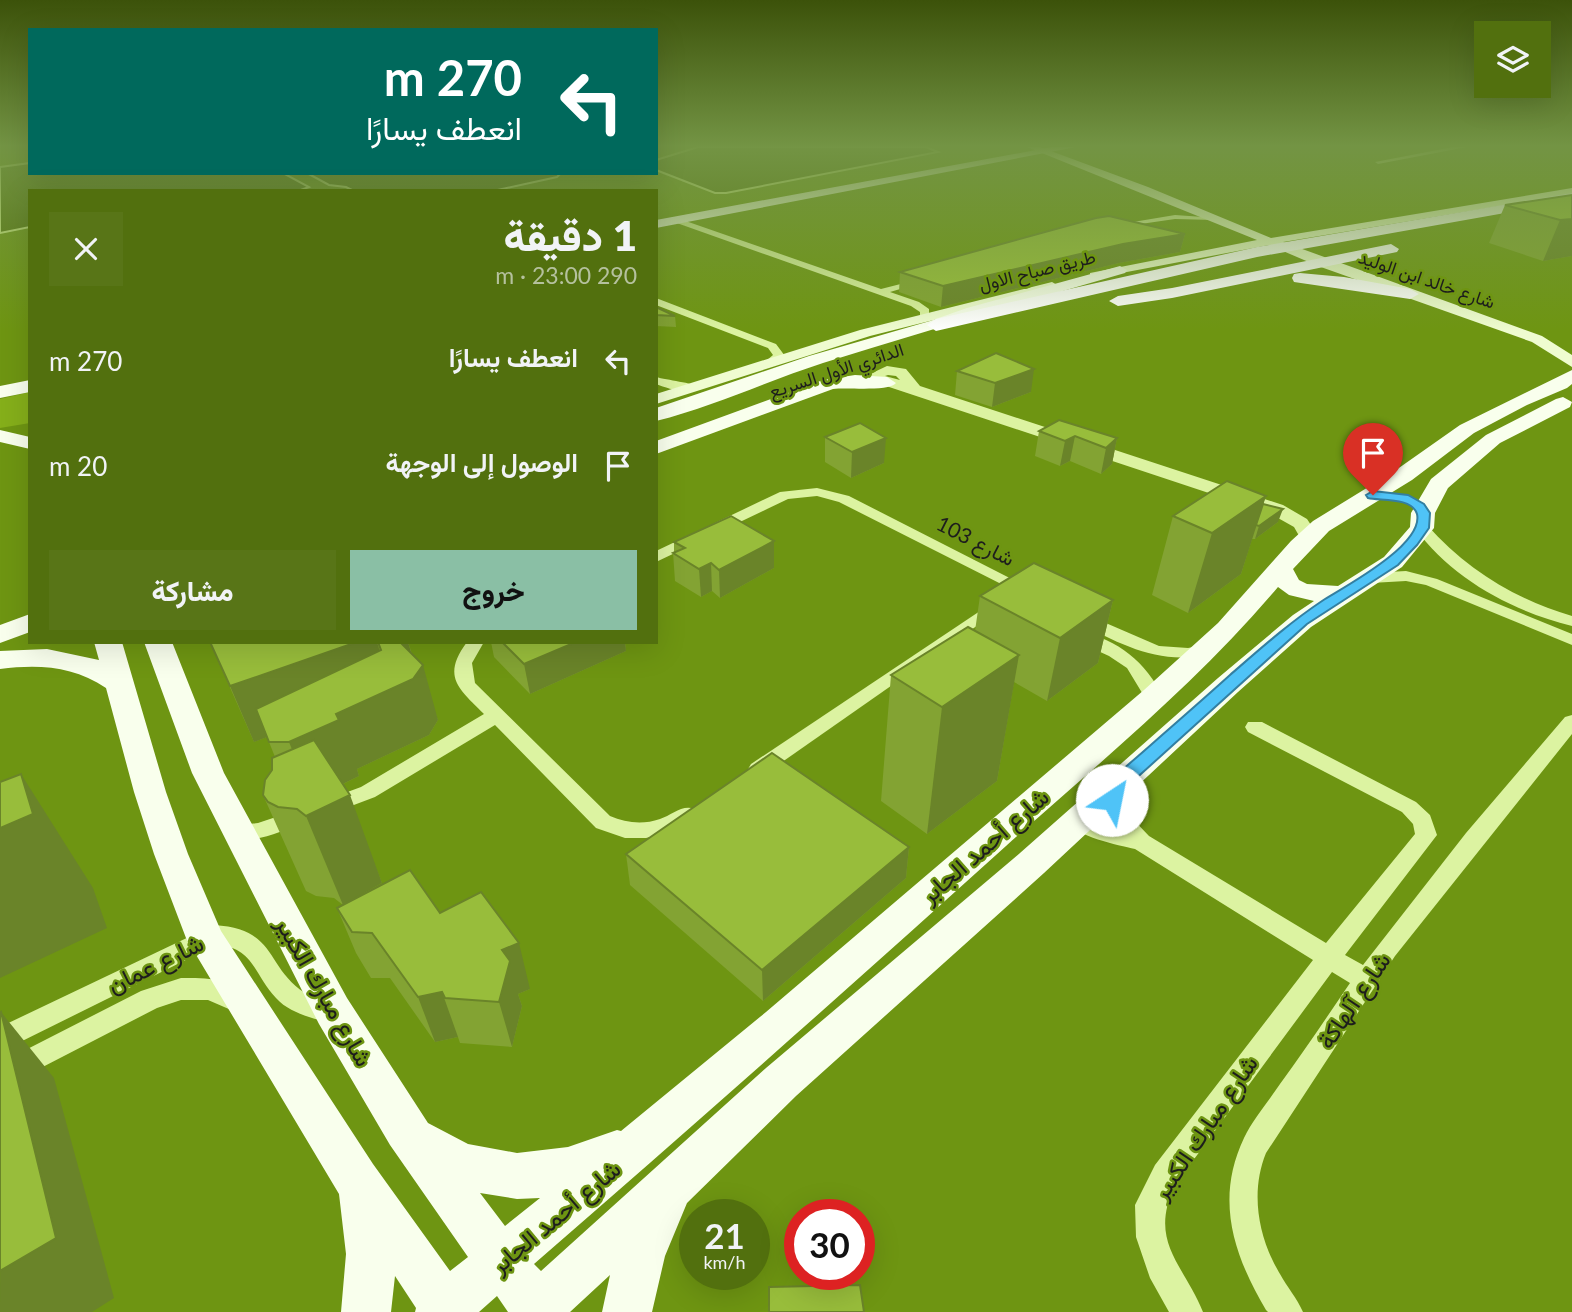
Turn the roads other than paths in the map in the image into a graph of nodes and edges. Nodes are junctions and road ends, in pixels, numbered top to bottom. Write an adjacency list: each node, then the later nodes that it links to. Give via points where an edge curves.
1 (697, 208): 10 (main road)
2 (738, 208): 13 (main road)
3 (1187, 208): 11 (street)
4 (1191, 208): 14 (main road, شارع خالد ابن الوليد)
5 (1201, 208): 15 (main road, شارع خالد ابن الوليد)
6 (1458, 208): 12 (main road)
7 (1485, 208): 12 (highway)
8 (1504, 208): 30 (highway, طريق صباح الاول, via 1257,252)
9 (1564, 208): 29 (highway, طريق صباح الاول, via 1362,241)
10 (658, 216)
11 (1174, 216): 14 (street); 17 (street)
12 (1394, 218): 18 (main road)
13 (677, 220): 16 (main road); 26 (street)
14 (1218, 220): 19 (main road, شارع خالد ابن الوليد); 21 (main road, via 1234,234 1234,240)
15 (1235, 221): 18 (main road, via 1284,229); 20 (main road, شارع خالد ابن الوليد)
16 (658, 224)
17 (1102, 227)
18 (1332, 229): 20 (main road)
19 (1267, 241): 20 (main road, شارع خالد ابن الوليد); 21 (main road, طريق صباح الاول)
20 (1281, 242): 22 (main road, شارع خالد ابن الوليد); 22 (main road, شارع خالد ابن الوليد, via 1295,243)
21 (1215, 250): 23 (main road, طريق صباح الاول)
22 (1322, 258): 25 (highway); 27 (main road, شارع خالد ابن الوليد); 27 (highway, via 1406,248 1392,260 1394,269)
23 (1119, 270): 30 (main road)
24 (928, 276): 26 (street)
25 (1226, 283): 27 (highway, via 1317,279); 29 (highway)
26 (878, 291): 30 (street, via 920,306)
27 (1415, 292): 31 (main road, شارع خالد ابن الوليد); 33 (main road, شارع خالد ابن الوليد, via 1538,339)
28 (658, 302): 32 (street, via 772,346 779,356)
29 (1026, 316): 44 (main road, الدائري الأول السريع, via 838,368)
30 (930, 321): 32 (main road, الدائري الأول السريع); 42 (main road, الدائري الأول السريع)
31 (1572, 344)
32 (772, 361): 38 (main road, الدائري الأول السريع)
33 (1572, 362)
34 (1572, 375): 40 (main road, شارع أحمد الجابر)
35 (658, 381): 38 (street)
36 (887, 383): 47 (main road, via 830,384); 49 (street)
37 (28, 386): 39 (main road)
38 (693, 387): 41 (main road, الدائري الأول السريع)
39 (0, 392)
40 (1564, 396): 48 (main road, شارع أحمد الجابر, via 1520,401 1467,429); 50 (main road, شارع أحمد الجابر, via 1493,439 1439,484)
41 (658, 398)
42 (658, 414)
43 (28, 427): 45 (main road)
44 (658, 431)
45 (0, 434): 46 (main road)
46 (28, 442)
47 (658, 447)
48 (1373, 495): 50 (main road, via 1414,502); 51 (main road, شارع أحمد الجابر)
49 (1276, 509): 51 (street); 51 (street, via 1307,529)
50 (1422, 521): 54 (main road, شارع أحمد الجابر, via 1393,562); 59 (street, via 1447,556 1475,577 1521,602)
51 (1322, 527): 53 (main road, شارع أحمد الجابر)
52 (658, 556): 55 (street, شارع 103, via 775,499 806,492 844,499)
53 (1281, 570): 54 (main road, via 1287,584 1307,593); 68 (main road, شارع أحمد الجابر)
54 (1357, 586): 63 (street, via 1406,576 1432,582); 78 (main road, شارع أحمد الجابر, via 1302,621)
55 (1021, 588): 56 (street); 57 (street, شارع 103)
56 (1005, 599): 58 (street, شارع 103); 76 (street)
57 (1045, 600)
58 (1028, 610)
59 (1572, 621)
60 (28, 623): 62 (main road)
61 (28, 629): 62 (main road)
62 (0, 636)
63 (1572, 640)
64 (31, 644): 69 (main road)
65 (108, 644): 71 (main road)
66 (475, 644): 73 (street, via 465,658 462,678)
67 (166, 650): 82 (main road, شارع مبارك الكبير, via 208,773)
68 (1204, 650): 72 (main road, شارع أحمد الجابر); 72 (street, via 1174,655 1157,652 1066,619 1132,660)
69 (0, 654)
70 (0, 660): 71 (main road, via 86,664)
71 (118, 683): 84 (main road, via 171,854)
72 (1154, 697): 77 (main road, شارع أحمد الجابر)
73 (496, 716): 79 (street, via 603,822 617,829 655,830); 82 (street, via 368,792 270,828)
74 (1572, 721): 86 (street, شارع آلهاكة)
75 (1255, 727): 85 (street, شارع مبارك الكبير, via 1409,807 1426,828 1423,840)
76 (746, 776)
77 (1059, 780): 80 (main road, شارع أحمد الجابر); 81 (main road)
78 (1112, 790): 81 (main road, شارع أحمد الجابر); 83 (street, via 1121,821)
79 (699, 807)
80 (1020, 816): 81 (main road, via 1048,817 1060,830); 92 (main road, شارع أحمد الجابر)
81 (1069, 829): 83 (street); 94 (main road, شارع أحمد الجابر, via 781,1082)
82 (237, 832): 88 (main road, شارع مبارك الكبير)
83 (1141, 842): 85 (street)
84 (205, 937): 87 (main road); 88 (street, شارع عمان, via 224,935 252,944 287,992 297,1000); 89 (street, شارع عمان)
85 (1328, 956): 86 (street); 100 (street, شارع مبارك الكبير, via 1165,1175 1150,1205 1151,1237 1161,1267)
86 (1366, 980): 101 (street, شارع آلهاكة, via 1255,1145 1244,1176 1245,1222 1254,1253)
87 (249, 1009): 90 (street, شارع عمان, via 225,993 181,989 150,999); 93 (main road)
88 (333, 1011): 91 (main road, شارع مبارك الكبير)
89 (0, 1040)
90 (0, 1077)
91 (406, 1130): 92 (main road, via 442,1158 489,1174 542,1176 596,1163); 95 (main road, شارع مبارك الكبير)
92 (645, 1139): 95 (main road, شارع أحمد الجابر)
93 (357, 1180): 96 (main road); 98 (main road, via 369,1221 373,1267)
94 (676, 1183): 97 (main road, شارع أحمد الجابر); 99 (main road, via 648,1233 630,1285)
95 (501, 1262): 96 (main road, شارع أحمد الجابر); 97 (main road, شارع مبارك الكبير)
96 (445, 1310)
97 (538, 1310)
98 (366, 1312)
99 (627, 1312)
100 (1187, 1312)
101 (1287, 1312)

